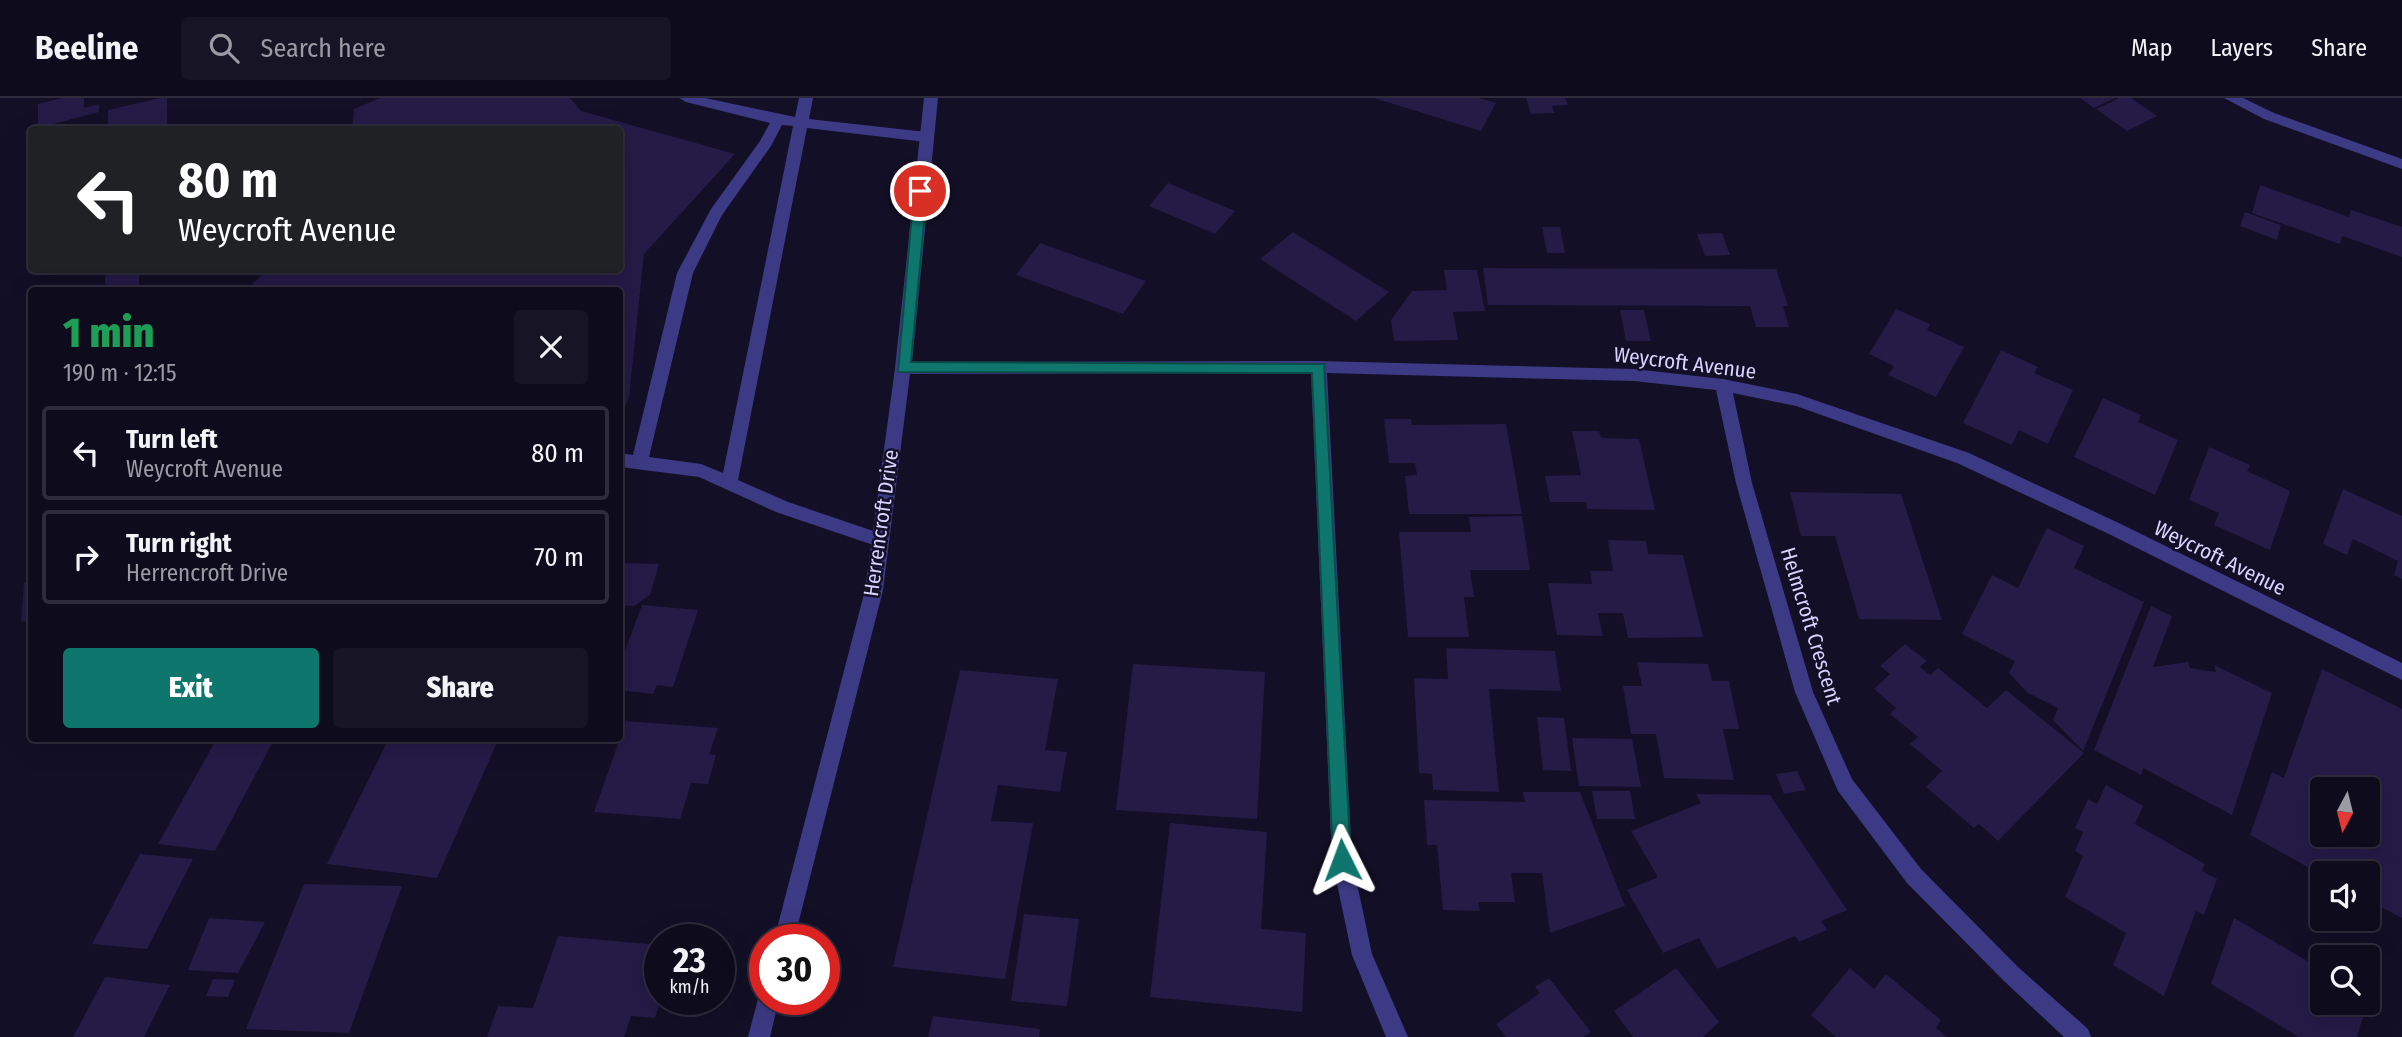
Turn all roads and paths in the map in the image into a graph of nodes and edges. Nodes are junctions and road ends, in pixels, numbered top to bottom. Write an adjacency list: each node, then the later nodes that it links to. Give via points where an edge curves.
1 (686, 98): 5 (street)
2 (806, 98): 6 (street)
3 (931, 98): 7 (street, Herrencroft Drive)
4 (2231, 98): 8 (street)
5 (778, 120): 6 (street); 13 (street, via 716,213 685,273)
6 (804, 124): 7 (street); 14 (street)
7 (926, 137): 9 (street, Herrencroft Drive)
8 (2402, 164)
9 (903, 368): 10 (street, Weycroft Avenue); 15 (street, Herrencroft Drive)
10 (1319, 368): 11 (street, Weycroft Avenue, via 1634,375); 20 (street, via 1342,860 1362,955)
11 (1723, 385): 16 (street, Weycroft Avenue, via 1797,400 1963,458); 21 (street, Helmcroft Crescent, via 1744,483 1804,692 1845,785 1914,876)
12 (623, 460): 13 (street)
13 (640, 463): 14 (street, via 701,471)
14 (729, 485): 15 (street)
15 (879, 540): 17 (street, Herrencroft Drive, via 874,590)
16 (2402, 672)
17 (788, 924)
18 (765, 1015): 19 (street)
19 (759, 1037)
20 (1397, 1037)
21 (2080, 1037)

